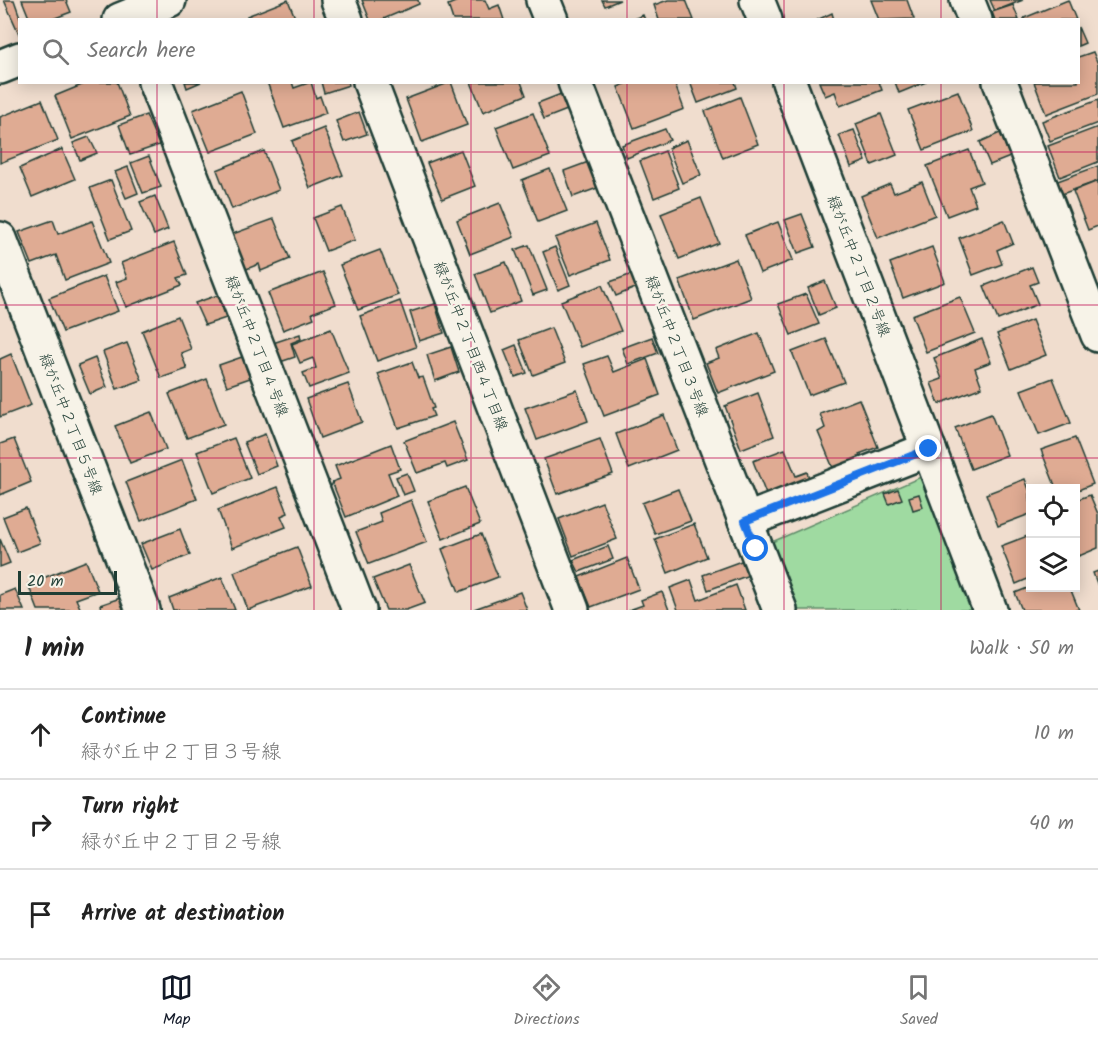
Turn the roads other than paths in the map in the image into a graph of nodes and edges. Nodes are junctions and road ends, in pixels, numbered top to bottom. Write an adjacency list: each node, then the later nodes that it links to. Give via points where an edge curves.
1 (169, 0): 6 (street)
2 (338, 0): 7 (street)
3 (543, 0): 8 (street)
4 (757, 0): 9 (street)
5 (968, 0): 10 (street)
6 (127, 18)
7 (344, 18)
8 (550, 18)
9 (764, 18)
10 (974, 18)
11 (18, 60): 12 (street)
12 (0, 67)
13 (156, 84): 23 (street, 緑が丘中２丁目４号線)
14 (371, 84): 24 (street, 緑が丘中２丁目西４丁目線)
15 (576, 84): 21 (street, 緑が丘中２丁目３号線)
16 (790, 84): 20 (street, 緑が丘中２丁目２号線)
17 (1001, 84): 19 (street)
18 (0, 239): 22 (street, 緑が丘中２丁目５号線)
19 (1098, 335)
20 (929, 449): 21 (street); 26 (street, 緑が丘中２丁目２号線)
21 (745, 521): 25 (street, 緑が丘中２丁目３号線)
22 (143, 610)
23 (359, 610)
24 (572, 610)
25 (780, 610)
26 (990, 610)

